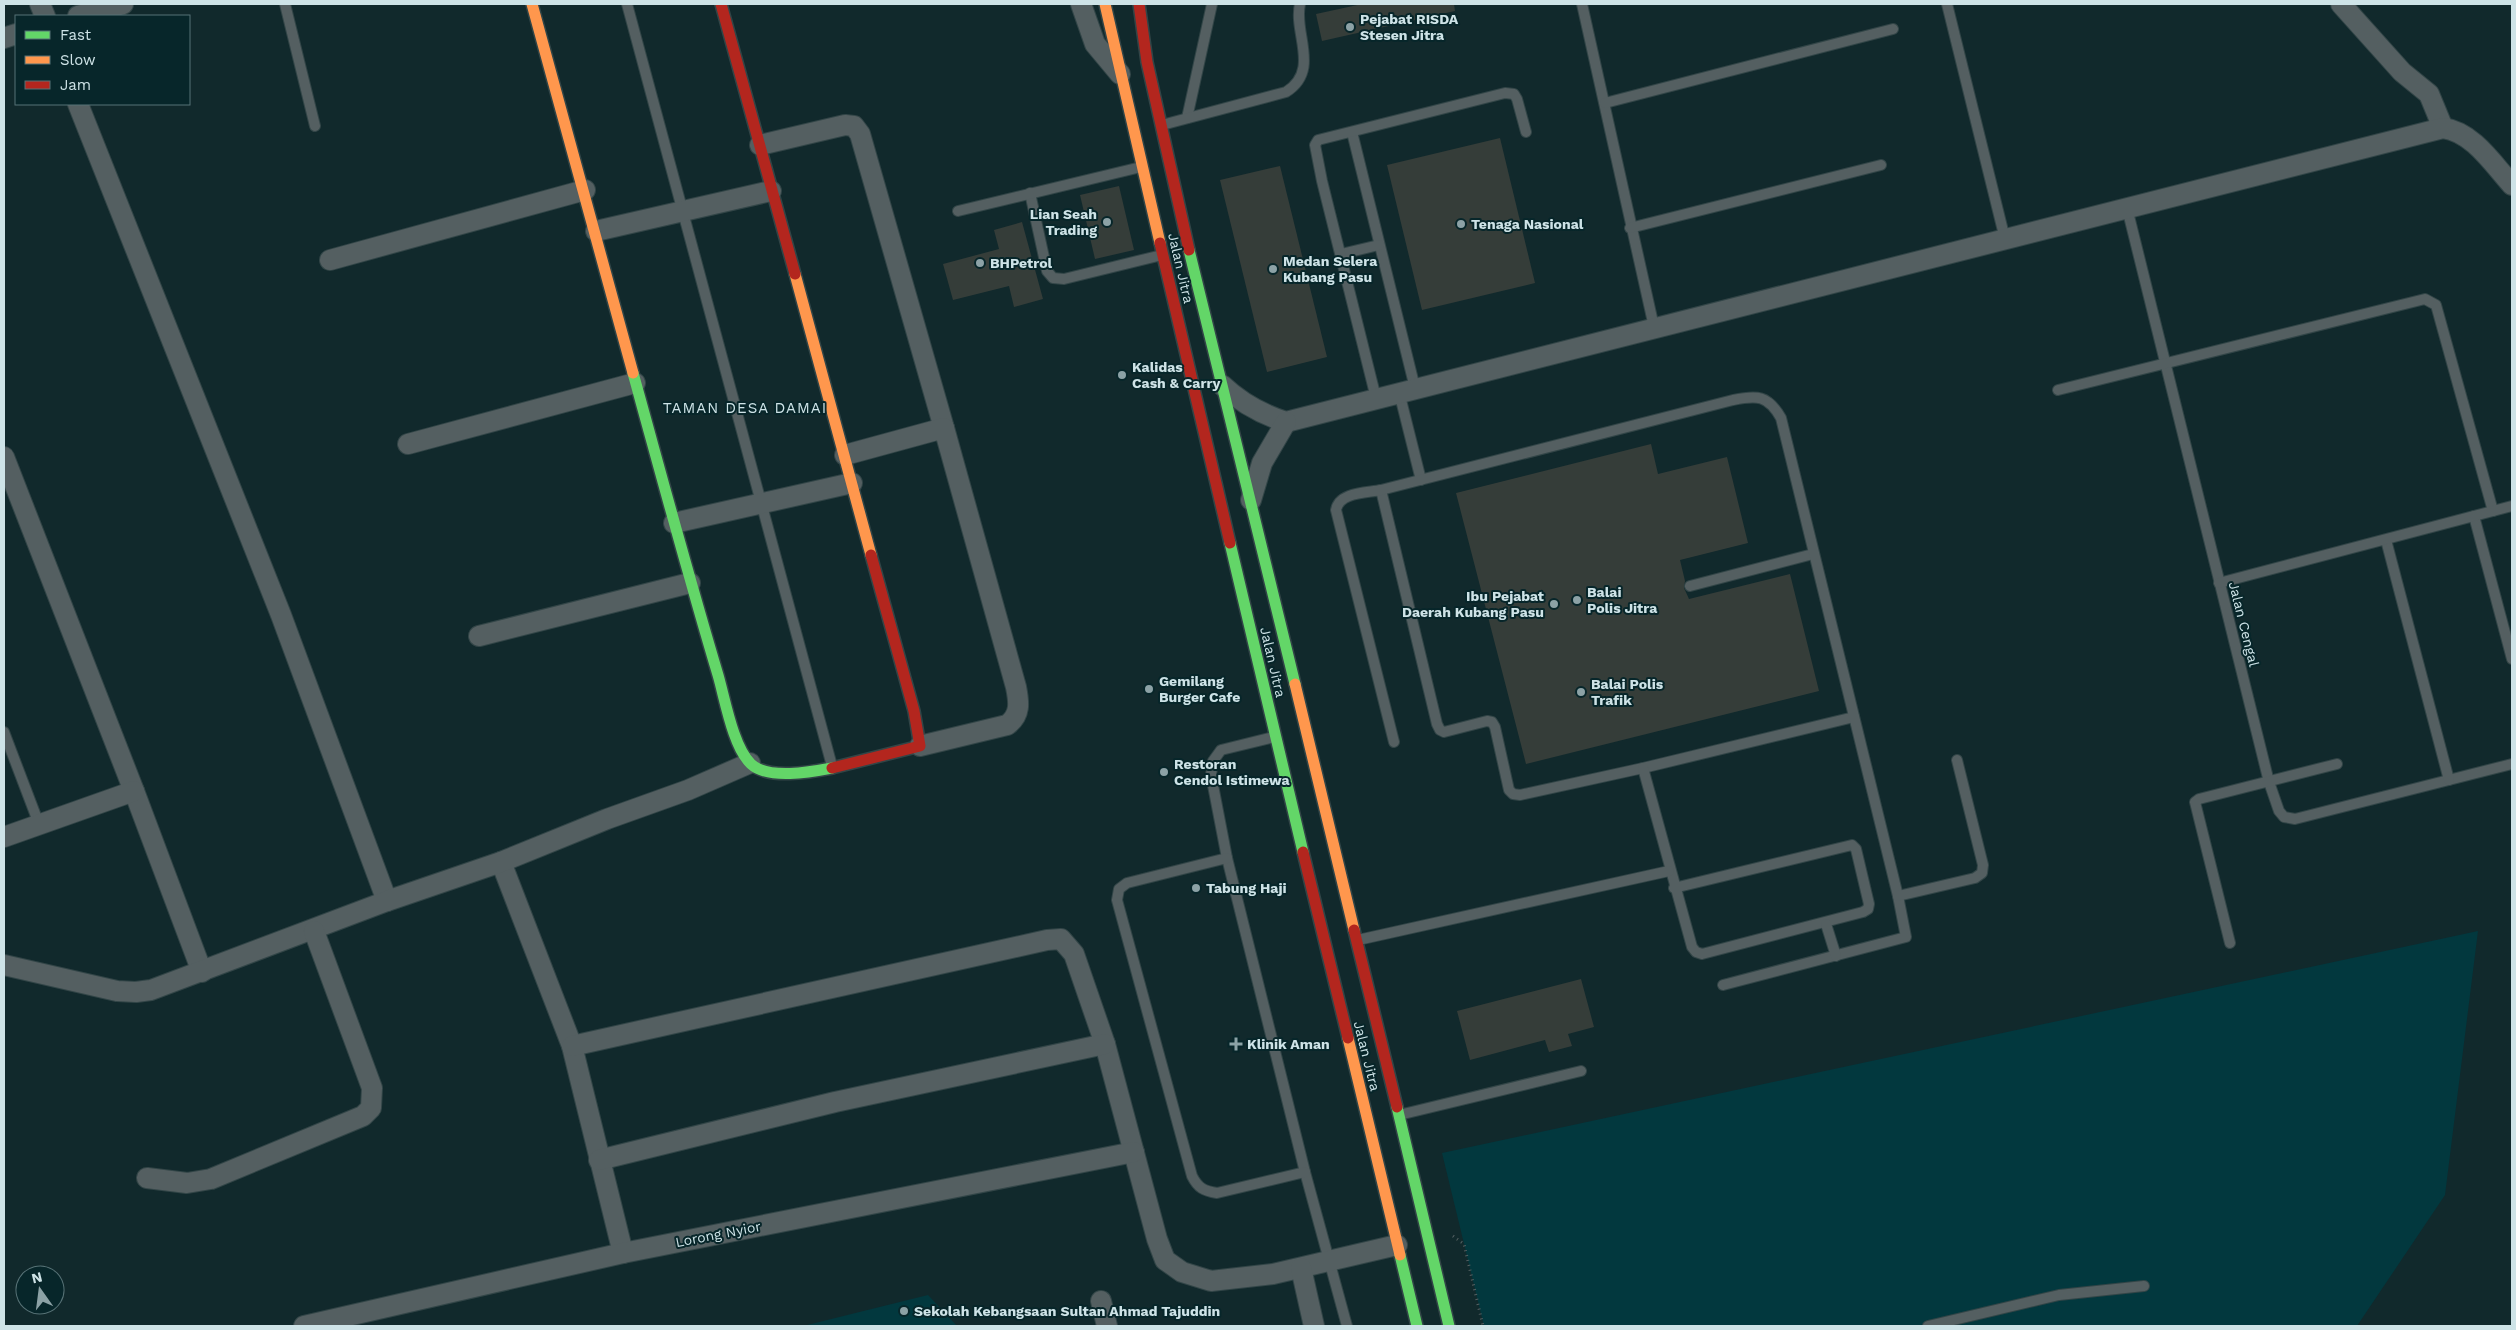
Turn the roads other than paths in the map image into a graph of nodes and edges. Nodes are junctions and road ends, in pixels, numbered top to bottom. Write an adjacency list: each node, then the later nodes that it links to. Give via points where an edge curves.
1 (123, 4): 14 (street)
2 (285, 4): 21 (lane)
3 (532, 4): 29 (main road)
4 (627, 4): 33 (lane)
5 (721, 4): 25 (main road)
6 (1081, 4): 16 (street, via 1096,44)
7 (1105, 4): 16 (main road, Jalan Jitra)
8 (1139, 4): 20 (main road, Jalan Jitra, via 1147,62)
9 (1212, 4): 19 (lane)
10 (1300, 4): 19 (lane, via 1306,58 1293,88)
11 (1582, 4): 17 (lane)
12 (1947, 4): 37 (lane)
13 (2341, 4): 22 (street, via 2402,72 2429,94)
14 (82, 15)
15 (1893, 29): 17 (lane)
16 (1121, 75): 27 (main road, Jalan Jitra)
17 (1605, 103): 35 (lane)
18 (78, 105): 91 (street, via 281,615)
19 (1187, 118): 20 (lane)
20 (1161, 125): 45 (main road, Jalan Jitra)
21 (315, 126)
22 (2443, 128): 28 (street, via 2457,130 2469,139); 32 (street)
23 (1352, 132): 24 (lane, via 1506,93 1514,94 1518,99); 38 (lane); 40 (lane, via 1318,140 1315,145)
24 (1526, 132)
25 (760, 146): 30 (main road); 50 (street, via 845,125 854,126 860,134)
26 (1881, 165): 35 (lane)
27 (1142, 166): 31 (lane); 39 (main road, Jalan Jitra)
28 (2512, 185)
29 (585, 190): 36 (main road); 41 (street)
30 (771, 191): 33 (street); 52 (main road)
31 (1030, 193): 34 (lane); 39 (lane, via 1047,271 1053,278 1064,279)
32 (2127, 208): 37 (street); 43 (lane, Jalan Cengal)
33 (682, 211): 36 (street); 58 (lane)
34 (958, 211)
35 (1630, 228): 42 (lane)
36 (596, 231): 44 (main road)
37 (2005, 239): 42 (street)
38 (1379, 245): 40 (lane); 46 (lane)
39 (1162, 254): 72 (main road, Jalan Jitra)
40 (1341, 254): 48 (lane)
41 (330, 260)
42 (1654, 327): 46 (street)
43 (2165, 363): 47 (lane); 60 (lane, via 2425,299 2436,305); 66 (lane, Jalan Cengal)
44 (635, 383): 51 (street); 62 (main road)
45 (1222, 385): 49 (street, via 1247,406); 57 (main road, Jalan Jitra)
46 (1407, 390): 48 (street); 54 (lane)
47 (2058, 390)
48 (1376, 398): 49 (street)
49 (1286, 422): 57 (street, via 1262,463)
50 (944, 428): 52 (street); 74 (street, via 1016,687 1019,708 1007,724)
51 (408, 444)
52 (845, 455): 55 (main road)
53 (5, 464): 83 (street)
54 (1421, 480): 56 (lane); 64 (lane, via 1733,400 1765,398 1781,418)
55 (852, 484): 58 (street); 74 (main road, via 914,710)
56 (1381, 490): 73 (lane, via 1343,498 1337,503 1336,510); 80 (lane, via 1440,730 1444,732 1492,722 1509,790 1513,794)
57 (1251, 502): 94 (main road, Jalan Jitra)
58 (762, 503): 62 (street); 79 (lane)
59 (2512, 506): 60 (lane)
60 (2493, 511): 61 (lane)
61 (2474, 516): 63 (lane); 69 (lane)
62 (674, 523): 65 (main road)
63 (2386, 540): 66 (lane); 81 (lane)
64 (1813, 554): 67 (lane); 70 (lane)
65 (690, 583): 68 (street); 76 (main road, via 738,741)
66 (2220, 583): 82 (lane, Jalan Cengal)
67 (1690, 586)
68 (480, 636)
69 (2512, 659)
70 (1854, 716): 80 (lane); 90 (lane)
71 (4, 732): 84 (lane)
72 (1275, 737): 86 (lane, via 1221,750 1213,761 1211,775); 108 (main road, Jalan Jitra)
73 (1394, 742)
74 (920, 746): 79 (main road)
75 (1957, 760): 90 (lane, via 1983,865 1982,873 1975,878)
76 (750, 763): 79 (main road, via 766,770 786,772); 87 (street)
77 (2337, 764): 82 (lane)
78 (2512, 764): 81 (lane, Jalan Cengal)
79 (833, 768)
80 (1643, 768): 88 (lane)
81 (2448, 780): 82 (lane, Jalan Cengal, via 2296,819 2284,817 2279,811)
82 (2270, 782): 95 (lane, via 2195,802)
83 (134, 791): 84 (street); 98 (street)
84 (39, 824): 85 (street)
85 (4, 837)
86 (1227, 858): 106 (lane); 106 (lane, via 1127,883 1119,890 1117,900 1197,1186 1217,1193)
87 (501, 862): 91 (street); 101 (street)
88 (1669, 871): 89 (lane); 94 (lane)
89 (1674, 888): 92 (lane, via 1692,947 1702,954); 92 (lane, via 1852,845 1856,849 1868,909)
90 (1898, 896): 96 (lane, via 1906,937)
91 (387, 901): 93 (street)
92 (1826, 924): 96 (lane)
93 (314, 930): 98 (street); 107 (street, via 372,1088 371,1108 363,1116 211,1179 187,1183)
94 (1357, 940): 103 (main road, Jalan Jitra)
95 (2230, 943)
96 (1836, 956): 99 (lane)
97 (4, 965): 98 (street, via 117,991 136,992 167,986)
98 (202, 972)
99 (1723, 985)
100 (1105, 1044): 101 (street, via 1074,954 1061,939); 104 (street); 105 (street, via 835,1102)
101 (572, 1046): 105 (street)
102 (1581, 1071): 103 (lane)
103 (1398, 1115): 119 (main road, Jalan Jitra)
104 (1134, 1152): 109 (street, Lorong Nyior); 111 (street, via 1165,1260 1182,1272 1211,1281)
105 (599, 1160): 109 (street)
106 (1305, 1172): 110 (lane)
107 (147, 1178)
108 (1397, 1245): 110 (street); 118 (main road, Jalan Jitra)
109 (623, 1253): 114 (street, Lorong Nyior)
110 (1329, 1260): 111 (street); 117 (lane)
111 (1301, 1268): 116 (street)
112 (2144, 1286): 120 (lane, via 2059,1295)
113 (1102, 1301): 115 (street)
114 (304, 1326)
115 (1107, 1326)
116 (1314, 1326)
117 (1347, 1326)
118 (1417, 1326)
119 (1449, 1326)
120 (1928, 1326)

